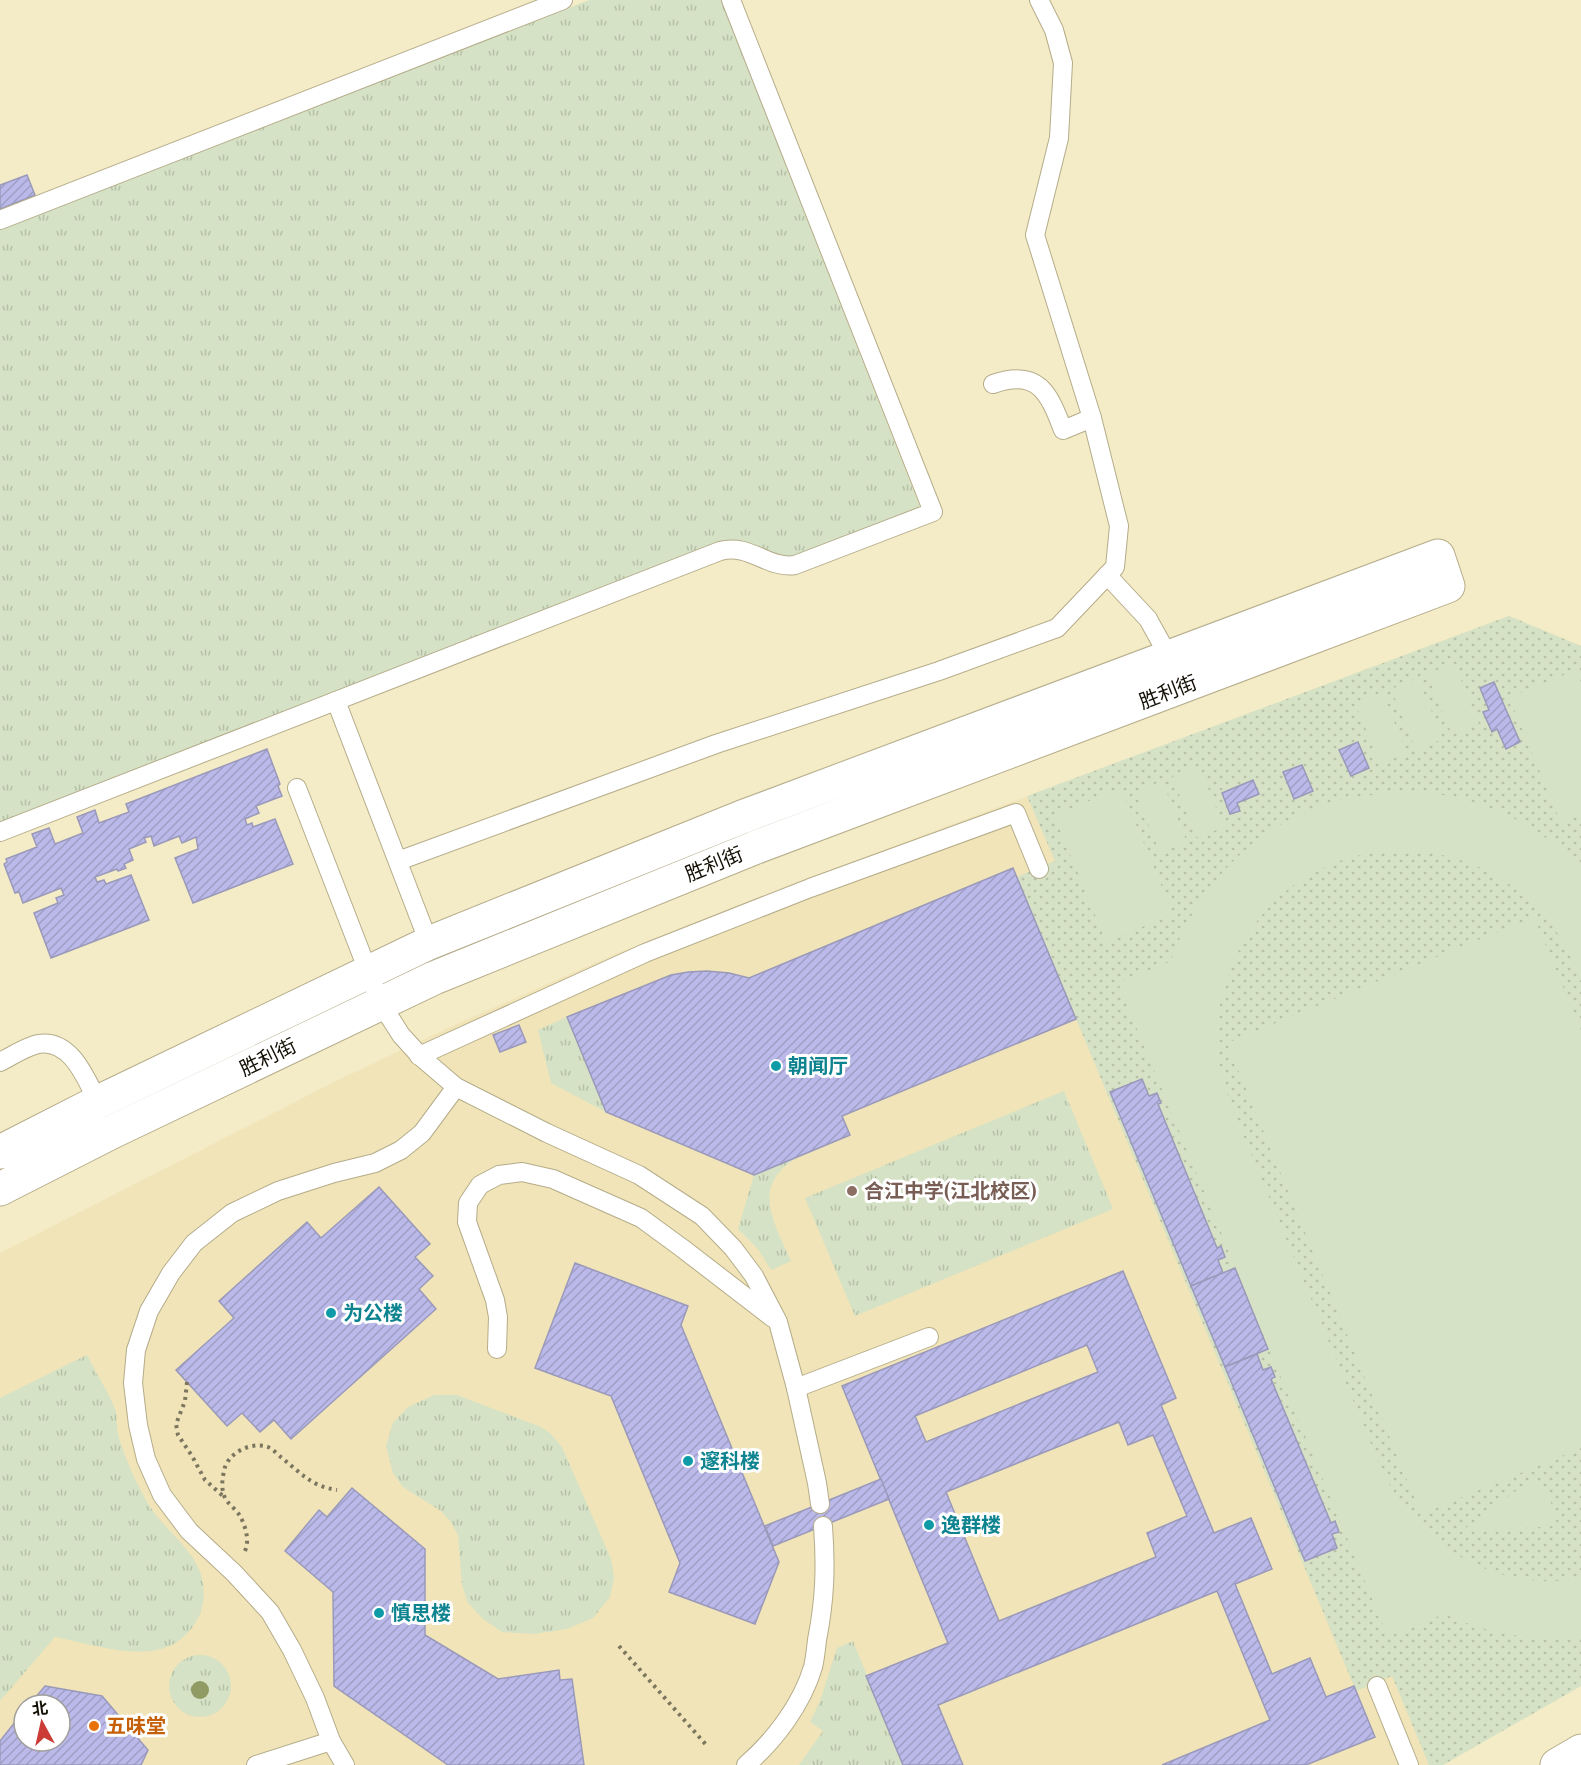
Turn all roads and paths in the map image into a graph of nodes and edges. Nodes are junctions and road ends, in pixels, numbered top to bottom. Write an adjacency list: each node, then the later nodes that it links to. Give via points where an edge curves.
1 (563, 0): 4 (lane)
2 (731, 0): 9 (lane, via 933,512 795,565 781,565 742,550 720,551)
3 (1039, 0): 6 (lane, via 1054,30 1063,63 1059,138 1035,235)
4 (0, 220)
5 (993, 384): 6 (lane, via 1017,378 1040,387 1048,395 1063,430)
6 (1092, 418): 7 (lane, via 1119,526 1114,567)
7 (1107, 575): 8 (lane, via 1148,619); 12 (lane, via 1057,628 716,744)
8 (1169, 657): 14 (street, 胜利街, via 742,817); 16 (street, 胜利街, via 1443,571)
9 (336, 701): 11 (lane); 12 (lane)
10 (297, 788): 15 (lane)
11 (0, 832)
12 (398, 861): 14 (lane)
13 (1039, 869): 17 (lane, via 1016,813 645,953)
14 (429, 943): 15 (street, 胜利街)
15 (368, 971): 16 (lane); 20 (street, 胜利街)
16 (380, 1002): 17 (lane); 22 (street, 胜利街)
17 (419, 1056): 19 (lane)
18 (0, 1062): 20 (lane, via 29,1047 53,1045 75,1061)
19 (456, 1087): 23 (lane, via 639,1175 702,1216 754,1276); 32 (lane, via 422,1133 401,1150 375,1162 278,1191 232,1214 194,1243 149,1311 136,1350 133,1383 146,1459 162,1495 189,1531)
20 (98, 1102): 21 (street, 胜利街)
21 (0, 1152)
22 (0, 1190)
23 (778, 1322): 25 (lane, via 641,1218 553,1179 522,1172 499,1175 480,1185 468,1203 467,1222 495,1300); 27 (lane)
24 (929, 1337): 27 (lane)
25 (497, 1349)
26 (187, 1382): 29 (path, via 176,1424 178,1435 205,1480)
27 (796, 1389): 30 (lane)
28 (337, 1490): 29 (path, via 308,1480 268,1447 254,1446 235,1452 224,1466 221,1483)
29 (225, 1498): 32 (path, via 246,1531 247,1546)
30 (820, 1504)
31 (823, 1526): 40 (lane, via 823,1608 813,1667 800,1698 774,1737)
32 (234, 1573): 35 (lane, via 270,1612 292,1650)
33 (619, 1646): 36 (path)
34 (1377, 1686): 41 (lane)
35 (331, 1741): 38 (lane); 39 (lane)
36 (708, 1747)
37 (1581, 1751): 42 (street)
38 (256, 1765)
39 (345, 1765)
40 (746, 1765)
41 (1408, 1765)
42 (1557, 1765)

